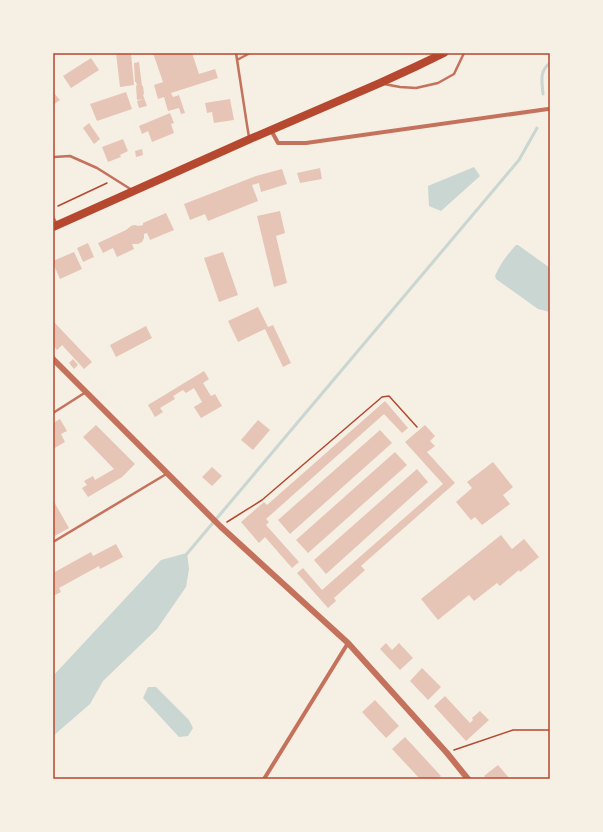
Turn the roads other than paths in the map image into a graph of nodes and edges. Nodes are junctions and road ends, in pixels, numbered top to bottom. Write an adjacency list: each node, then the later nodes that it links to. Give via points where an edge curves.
1 (236, 53): 5 (lane)
2 (250, 53): 5 (lane)
3 (444, 53): 6 (main road)
4 (464, 53): 6 (lane, via 454,74 438,83 416,88)
5 (237, 60): 9 (lane)
6 (380, 83): 8 (main road)
7 (548, 109): 8 (street, via 306,143 278,143)
8 (271, 130): 9 (main road)
9 (250, 139): 11 (main road)
10 (53, 158): 11 (lane, via 70,156 97,168)
11 (134, 191): 13 (main road)
12 (53, 217): 13 (lane)
13 (55, 226)
14 (53, 359): 15 (street)
15 (86, 392): 16 (lane); 17 (street)
16 (53, 413)
17 (168, 473): 18 (lane); 19 (street, via 218,524)
18 (53, 542)
19 (348, 643): 20 (street); 21 (street)
20 (264, 779)
21 (468, 779)

